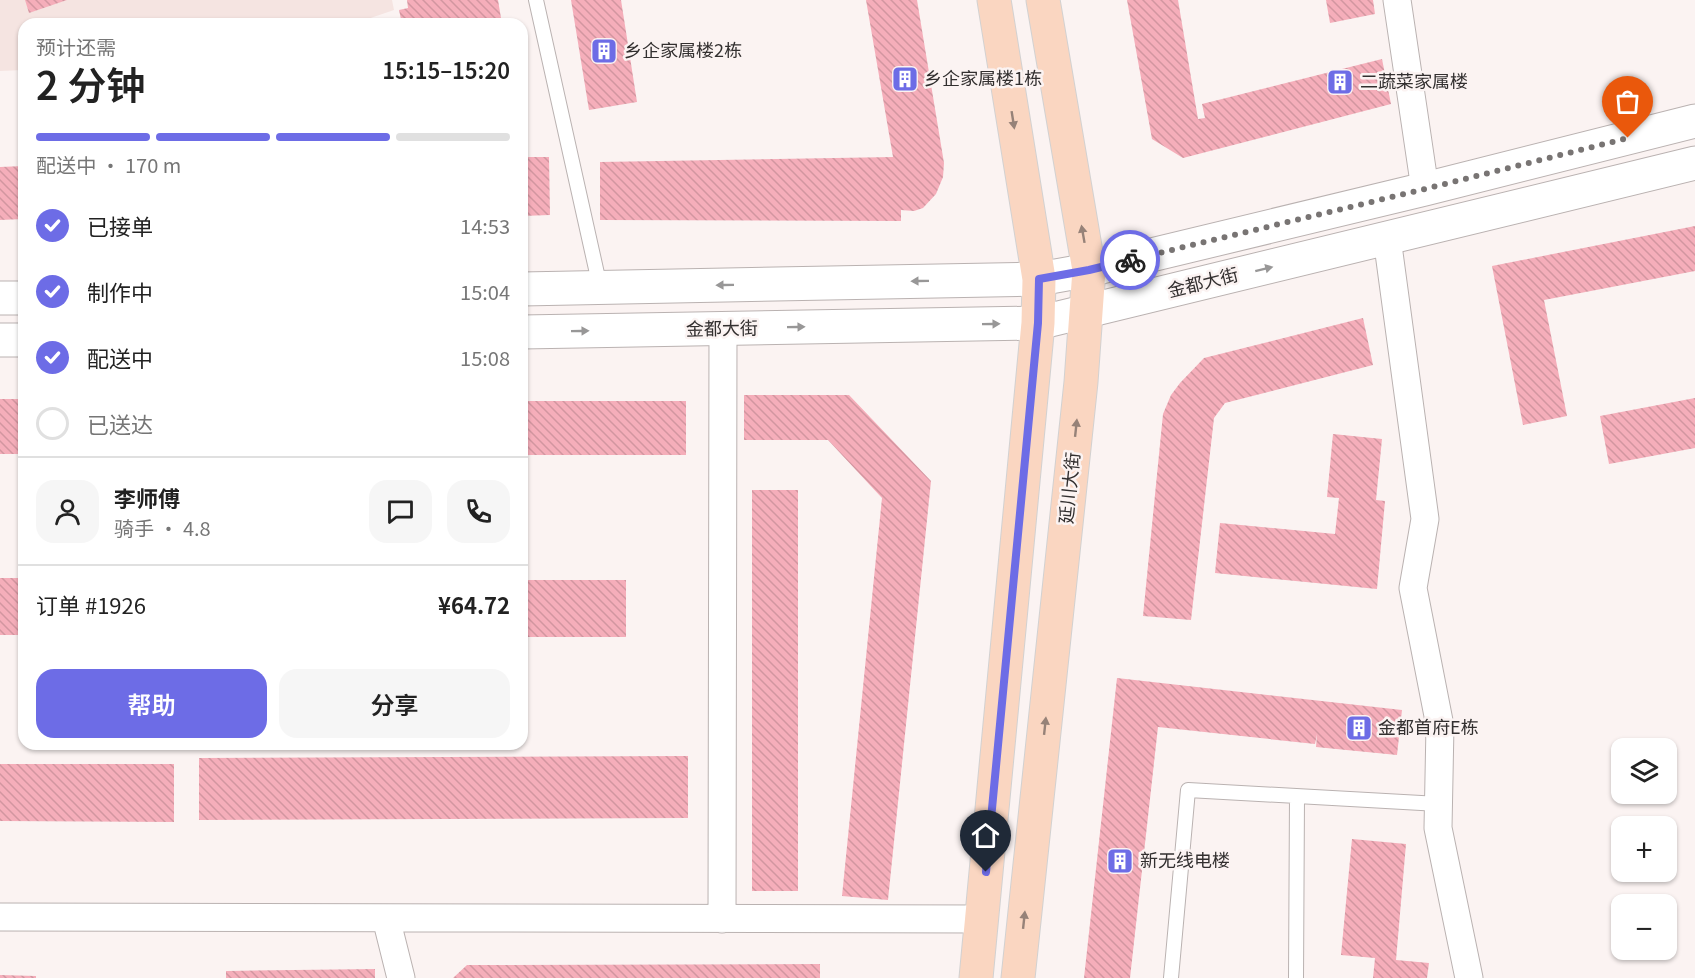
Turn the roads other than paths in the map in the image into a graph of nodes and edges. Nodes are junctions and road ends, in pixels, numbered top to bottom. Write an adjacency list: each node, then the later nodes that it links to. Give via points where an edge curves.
1 (536, 0): 11 (lane)
2 (994, 0): 10 (main road, one-way to 10)
3 (1044, 0): 9 (main road, 延川大街, one-way to 3)
4 (1397, 0): 7 (street)
5 (1695, 121): 7 (main road)
6 (1695, 163): 8 (main road, 金都大街)
7 (1425, 189): 9 (main road)
8 (1387, 238): 15 (main road, 金都大街, one-way to 8); 22 (street, via 1425,519 1413,588 1440,726)
9 (1089, 270): 10 (main road); 15 (main road, 延川大街)
10 (1039, 279): 11 (main road, one-way to 11); 16 (main road)
11 (600, 287): 12 (main road)
12 (528, 289)
13 (0, 298): 14 (main road)
14 (18, 298)
15 (1086, 312): 16 (main road, 金都大街); 29 (main road, 延川大街, one-way to 15)
16 (1038, 323): 17 (main road, 金都大街, one-way to 16); 26 (main road)
17 (723, 328): 18 (main road, 金都大街, one-way to 17); 25 (street)
18 (528, 332)
19 (0, 340): 20 (main road)
20 (18, 340)
21 (1297, 797): 22 (lane); 30 (lane, via 1188,790); 31 (lane)
22 (1439, 804): 32 (street, via 1438,828)
23 (0, 917): 24 (street)
24 (386, 918): 25 (street); 27 (street)
25 (722, 919): 26 (street)
26 (981, 920): 28 (main road)
27 (401, 978)
28 (975, 978)
29 (1018, 978)
30 (1172, 978)
31 (1296, 978)
32 (1469, 978)

